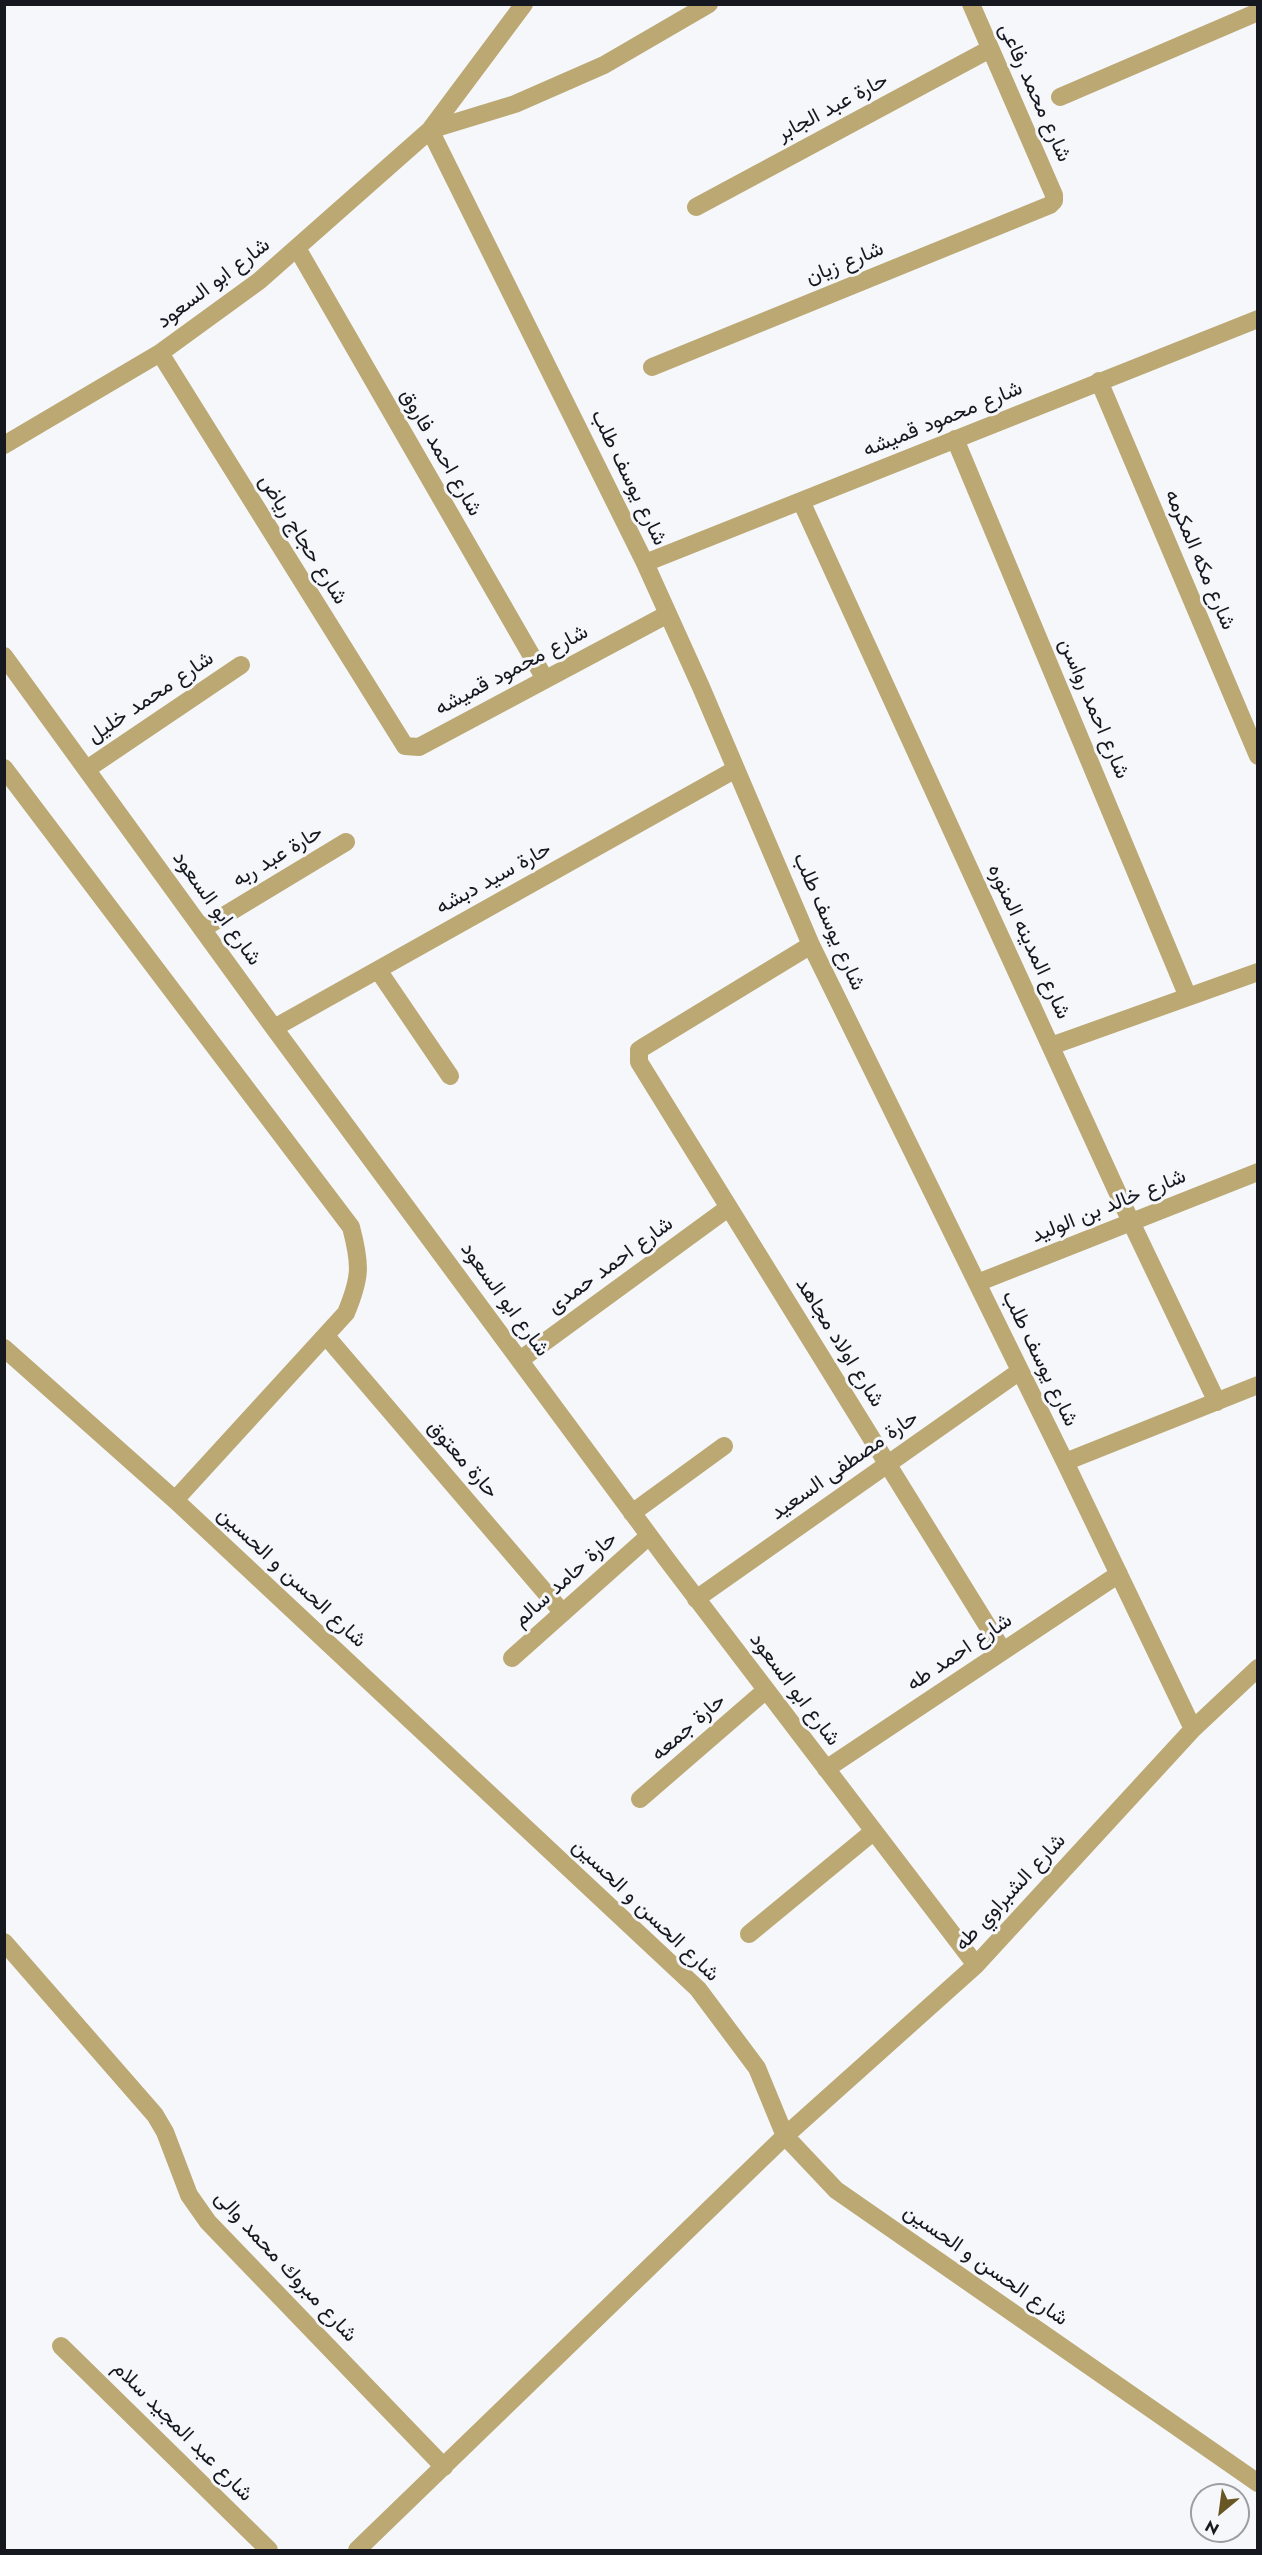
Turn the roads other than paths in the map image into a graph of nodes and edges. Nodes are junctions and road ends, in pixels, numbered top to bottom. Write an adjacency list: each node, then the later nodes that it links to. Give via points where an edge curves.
1 (524, 4): 7 (street)
2 (708, 4): 7 (street, via 603,65 515,104)
3 (971, 4): 5 (street, شارع محمد رفاعى)
4 (1257, 12): 6 (street)
5 (990, 49): 8 (street, شارع محمد رفاعى); 9 (street, حارة عبد الجابر)
6 (1060, 97)
7 (430, 130): 10 (street, شارع ابو السعود); 18 (street, شارع يوسف طلب)
8 (1054, 201): 13 (street, شارع زيان)
9 (696, 207)
10 (297, 248): 12 (street, شارع ابو السعود, via 259,281); 22 (street, شارع احمد فاروق)
11 (1257, 319): 14 (street, شارع محمود قميشه)
12 (160, 353): 16 (street, شارع ابو السعود); 23 (street, شارع حجاج رياض, via 398,738)
13 (652, 367)
14 (1099, 381): 15 (street, شارع محمود قميشه); 24 (street, شارع مكه المكرمه)
15 (955, 439): 17 (street, شارع محمود قميشه); 33 (street, شارع احمد رواسن)
16 (4, 445)
17 (801, 501): 18 (street, شارع محمود قميشه); 35 (street, شارع المدينه المنوره)
18 (645, 563): 19 (street, شارع يوسف طلب)
19 (668, 614): 22 (street, شارع محمود قميشه); 27 (street, شارع يوسف طلب)
20 (4, 656): 26 (street, شارع ابو السعود)
21 (241, 665): 26 (street, شارع محمد خليل)
22 (545, 679): 23 (street, شارع محمود قميشه, via 419,747)
23 (409, 747)
24 (1257, 756)
25 (4, 768): 41 (street, via 351,1227 359,1256 358,1286 346,1313)
26 (87, 769): 29 (street, شارع ابو السعود)
27 (736, 769): 30 (street, شارع يوسف طلب); 31 (street, حارة سيد دبشه)
28 (346, 842): 29 (street, حارة عبد ربه)
29 (202, 929): 34 (street, شارع ابو السعود)
30 (812, 945): 38 (street, شارع اولاد مجاهد, via 639,1050 640,1066); 40 (street, شارع يوسف طلب)
31 (378, 970): 34 (street, حارة سيد دبشه); 36 (street)
32 (1257, 972): 33 (street)
33 (1188, 997): 35 (street)
34 (274, 1028): 43 (street, شارع ابو السعود)
35 (1051, 1046): 39 (street, شارع المدينه المنوره)
36 (450, 1076)
37 (1257, 1172): 39 (street, شارع خالد بن الوليد)
38 (728, 1208): 43 (street, شارع احمد حمدى); 49 (street, شارع اولاد مجاهد)
39 (1131, 1222): 40 (street, شارع خالد بن الوليد); 46 (street, شارع المدينه المنوره)
40 (977, 1283): 44 (street, شارع يوسف طلب)
41 (326, 1336): 50 (street); 55 (street, حارة معتوق)
42 (4, 1348): 50 (street, شارع الحسن و الحسين)
43 (520, 1359): 51 (street, شارع ابو السعود)
44 (1020, 1371): 48 (street, شارع يوسف طلب); 49 (street, حارة مصطفى السعيد)
45 (1257, 1385): 46 (street)
46 (1217, 1402): 48 (street)
47 (724, 1446): 51 (street)
48 (1065, 1462): 53 (street, شارع يوسف طلب)
49 (888, 1464): 54 (street, حارة مصطفى السعيد); 56 (street, شارع اولاد مجاهد)
50 (175, 1500): 67 (street, شارع الحسن و الحسين, via 698,1989 757,2068)
51 (632, 1513): 52 (street, شارع ابو السعود)
52 (649, 1536): 54 (street, شارع ابو السعود); 55 (street, حارة حامد سالم)
53 (1119, 1574): 56 (street, شارع احمد طه); 60 (street, شارع يوسف طلب)
54 (696, 1599): 59 (street, شارع ابو السعود)
55 (563, 1613): 57 (street, حارة حامد سالم)
56 (1003, 1651): 61 (street, شارع احمد طه)
57 (512, 1658)
58 (1257, 1668): 60 (street, شارع الشبراوي طه)
59 (766, 1690): 61 (street, شارع ابو السعود); 62 (street, حارة جمعه)
60 (1192, 1729): 66 (street, شارع الشبراوي طه)
61 (826, 1769): 63 (street, شارع ابو السعود)
62 (640, 1799)
63 (874, 1831): 64 (street); 66 (street, شارع ابو السعود)
64 (749, 1934)
65 (4, 1942): 69 (street, شارع مبروك محمد والى, via 155,2115 189,2195 208,2222)
66 (976, 1965): 67 (street, شارع الشبراوي طه)
67 (785, 2136): 69 (street, شارع الشبراوي طه); 70 (street, شارع الحسن و الحسين, via 836,2190)
68 (61, 2346): 71 (street, شارع عبد المجيد سلام)
69 (444, 2467): 72 (street, شارع الشبراوي طه)
70 (1257, 2483)
71 (269, 2550)
72 (357, 2550)

